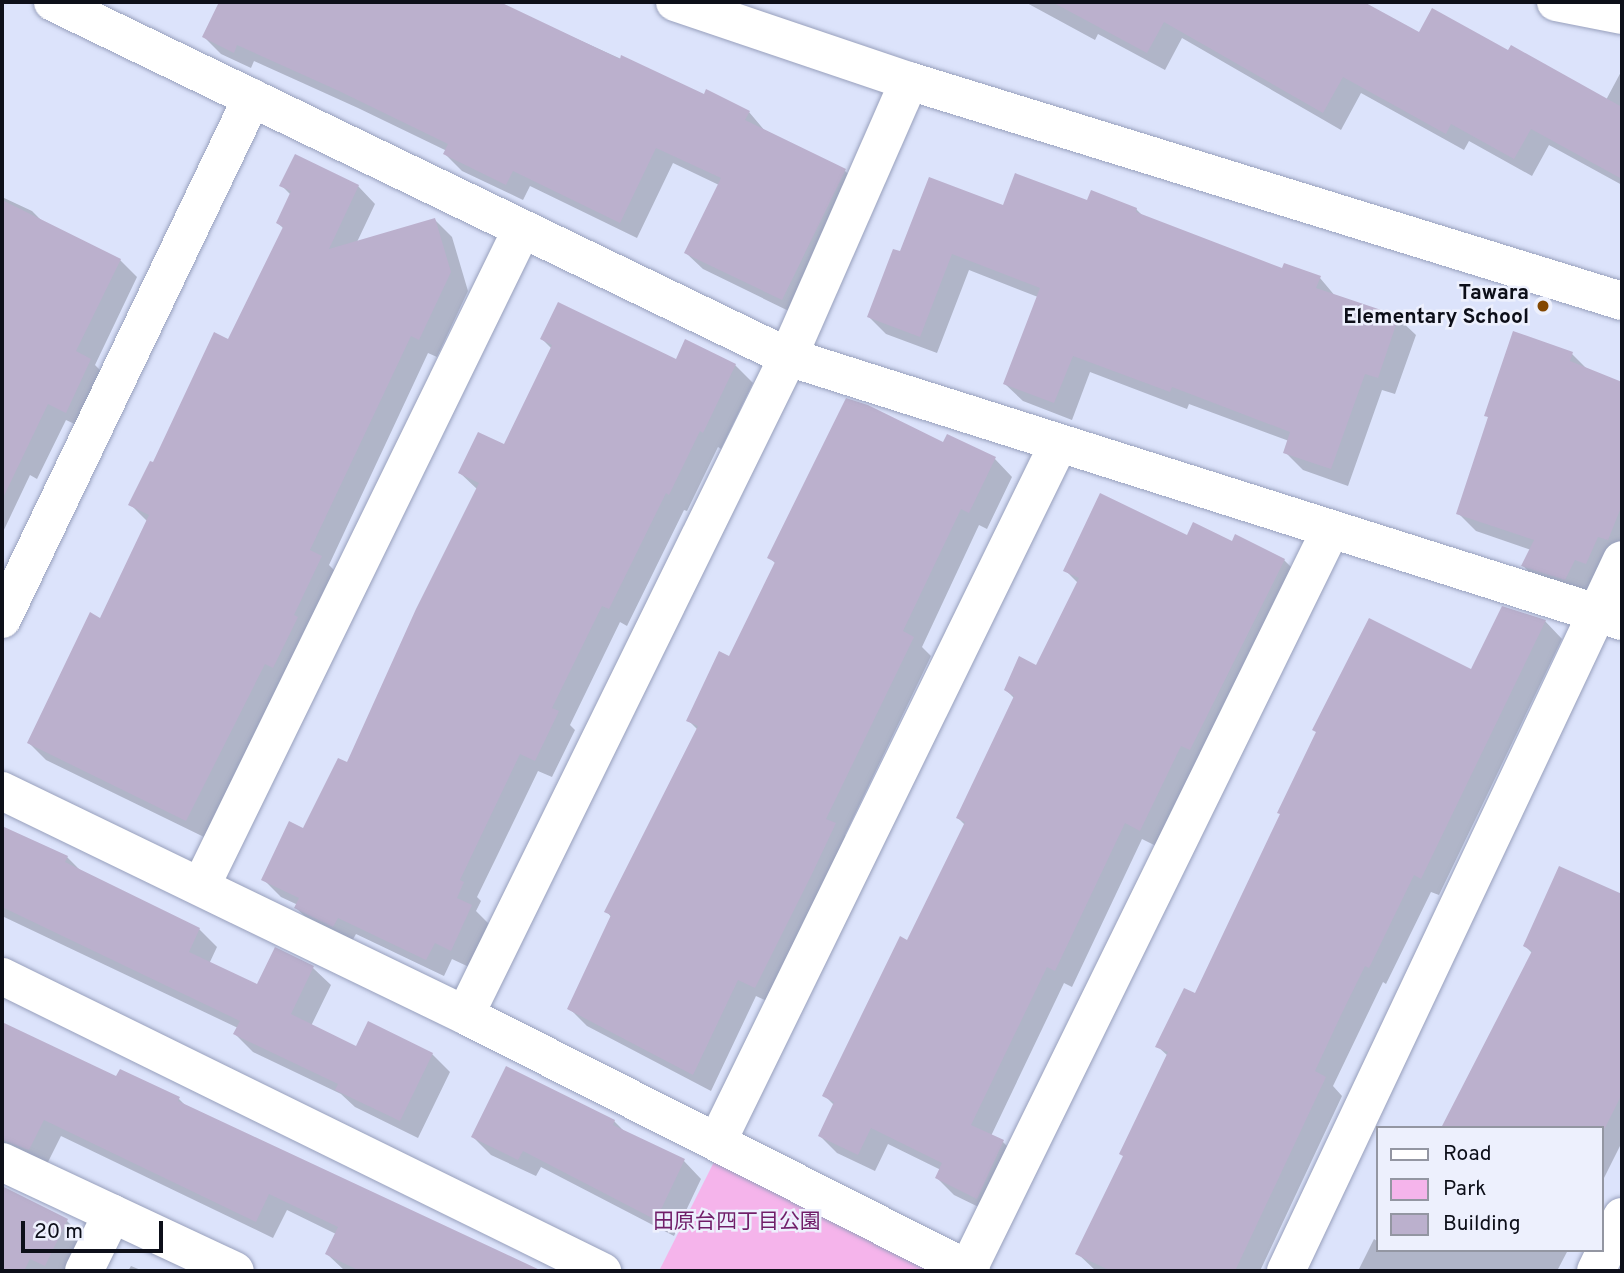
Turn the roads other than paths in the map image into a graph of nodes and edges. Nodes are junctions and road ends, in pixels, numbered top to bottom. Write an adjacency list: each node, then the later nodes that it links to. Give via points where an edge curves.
1 (53, 2): 6 (street)
2 (675, 2): 5 (street)
3 (1556, 2): 4 (street)
4 (1622, 15)
5 (909, 81): 8 (street); 9 (street)
6 (252, 99): 7 (street); 14 (street)
7 (522, 229): 9 (street); 16 (street)
8 (1622, 301)
9 (788, 358): 10 (street); 18 (street)
10 (1059, 443): 11 (street); 19 (street)
11 (1331, 528): 13 (street); 23 (street)
12 (1622, 561): 13 (street)
13 (1611, 617): 27 (street)
14 (2, 619)
15 (2, 791): 16 (street)
16 (201, 886): 18 (street)
17 (2, 975): 26 (street)
18 (465, 1015): 19 (street)
19 (717, 1142): 23 (street)
20 (2, 1163): 21 (street)
21 (112, 1214): 24 (street); 25 (street)
22 (1622, 1217): 28 (street)
23 (969, 1270)
24 (84, 1271)
25 (234, 1271)
26 (602, 1271)
27 (1286, 1271)
28 (1596, 1271)

